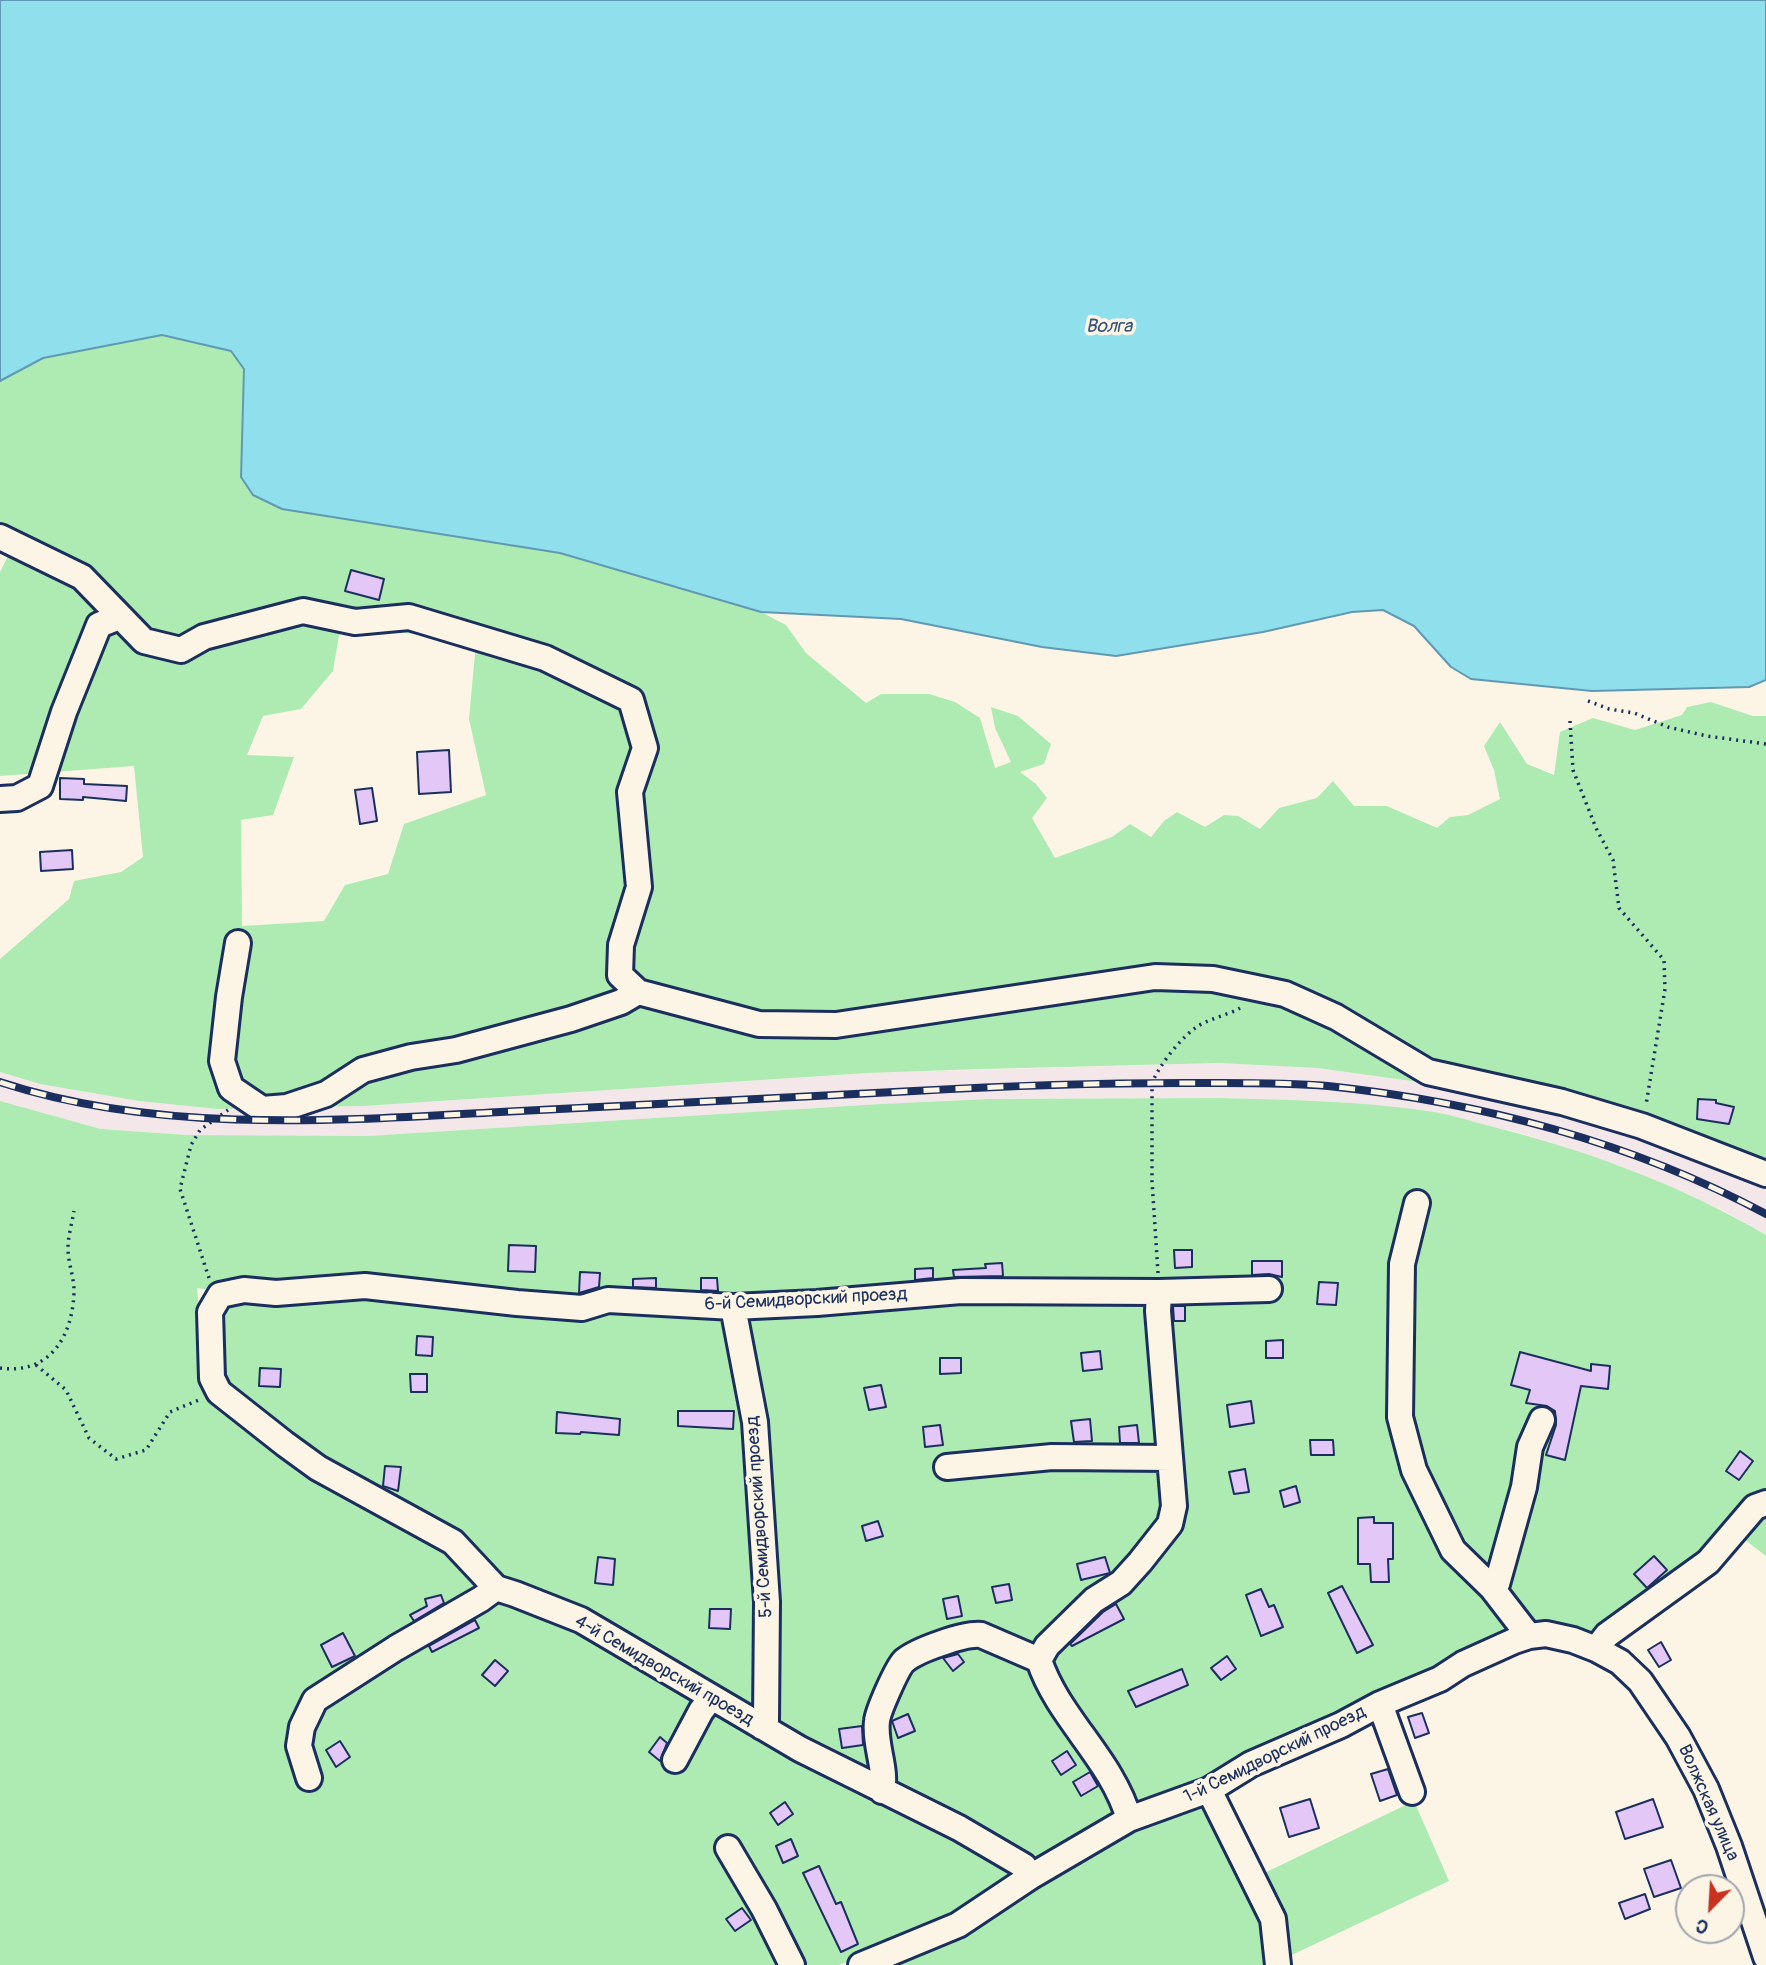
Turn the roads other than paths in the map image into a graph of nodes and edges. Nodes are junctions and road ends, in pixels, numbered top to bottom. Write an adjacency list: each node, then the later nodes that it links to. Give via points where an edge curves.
1 (0, 537): 2 (street, via 82,577)
2 (119, 617): 3 (street, via 99,625 40,786 17,798); 5 (street, via 144,641 181,650 204,637 303,611 355,622 409,617 545,658 631,700 645,748 630,792 639,887 621,945 620,975)
3 (0, 799)
4 (239, 943): 5 (street, via 222,1061 231,1088 262,1109 286,1107 326,1094 363,1070 571,1019)
5 (638, 992): 6 (street, via 759,1024 836,1025 1155,977 1213,979 1285,994 1336,1017 1428,1072 1562,1102 1642,1126)
6 (1766, 1174)
7 (1417, 1203): 17 (street, via 1402,1264 1400,1417 1414,1470 1453,1550)
8 (1269, 1289): 9 (street, 6-й Семидворский проезд)
9 (1159, 1292): 10 (street, 6-й Семидворский проезд, via 961,1291); 13 (street)
10 (733, 1307): 11 (street, 6-й Семидворский проезд, via 608,1300 582,1308 365,1286 276,1293 244,1290 220,1295 210,1312 212,1378); 23 (street, 5-й Семидворский проезд, via 755,1422 760,1494 767,1602 766,1721)
11 (219, 1392): 16 (street, 4-й Семидворский проезд, via 318,1468 453,1542)
12 (1542, 1420): 17 (street, via 1530,1447 1510,1543)
13 (1170, 1458): 14 (street, via 1052,1458); 20 (street, via 1174,1506 1170,1524 1121,1583 1094,1600 1046,1646)
14 (947, 1467)
15 (1766, 1503): 19 (street, via 1755,1507 1708,1562 1607,1635)
16 (496, 1588): 21 (street, 4-й Семидворский проезд, via 581,1620); 25 (street, via 315,1700 299,1746)
17 (1492, 1588): 18 (street)
18 (1537, 1635): 19 (street, Волжская улица); 22 (street, 1-й Семидворский проезд)
19 (1596, 1649): 32 (street, Волжская улица, via 1620,1662 1640,1681 1678,1737 1706,1788)
20 (1039, 1660): 27 (street, via 971,1634 904,1661 877,1719 885,1780); 29 (street, via 1045,1681 1107,1770)
21 (711, 1698): 23 (street, 4-й Семидворский проезд); 24 (street)
22 (1380, 1703): 26 (street, 1-й Семидворский проезд, via 1251,1764); 28 (street)
23 (762, 1727): 27 (street, 4-й Семидворский проезд)
24 (675, 1760)
25 (309, 1778)
26 (1209, 1790): 29 (street, 1-й Семидворский проезд); 35 (street, via 1273,1919)
27 (882, 1791): 31 (street, 4-й Семидворский проезд, via 959,1828 1024,1866)
28 (1412, 1792)
29 (1129, 1819): 31 (street, 1-й Семидворский проезд)
30 (728, 1848): 33 (street)
31 (1030, 1877): 34 (street, 1-й Семидворский проезд, via 958,1925)
32 (1766, 1956)
33 (792, 1965)
34 (861, 1965)
35 (1278, 1965)

